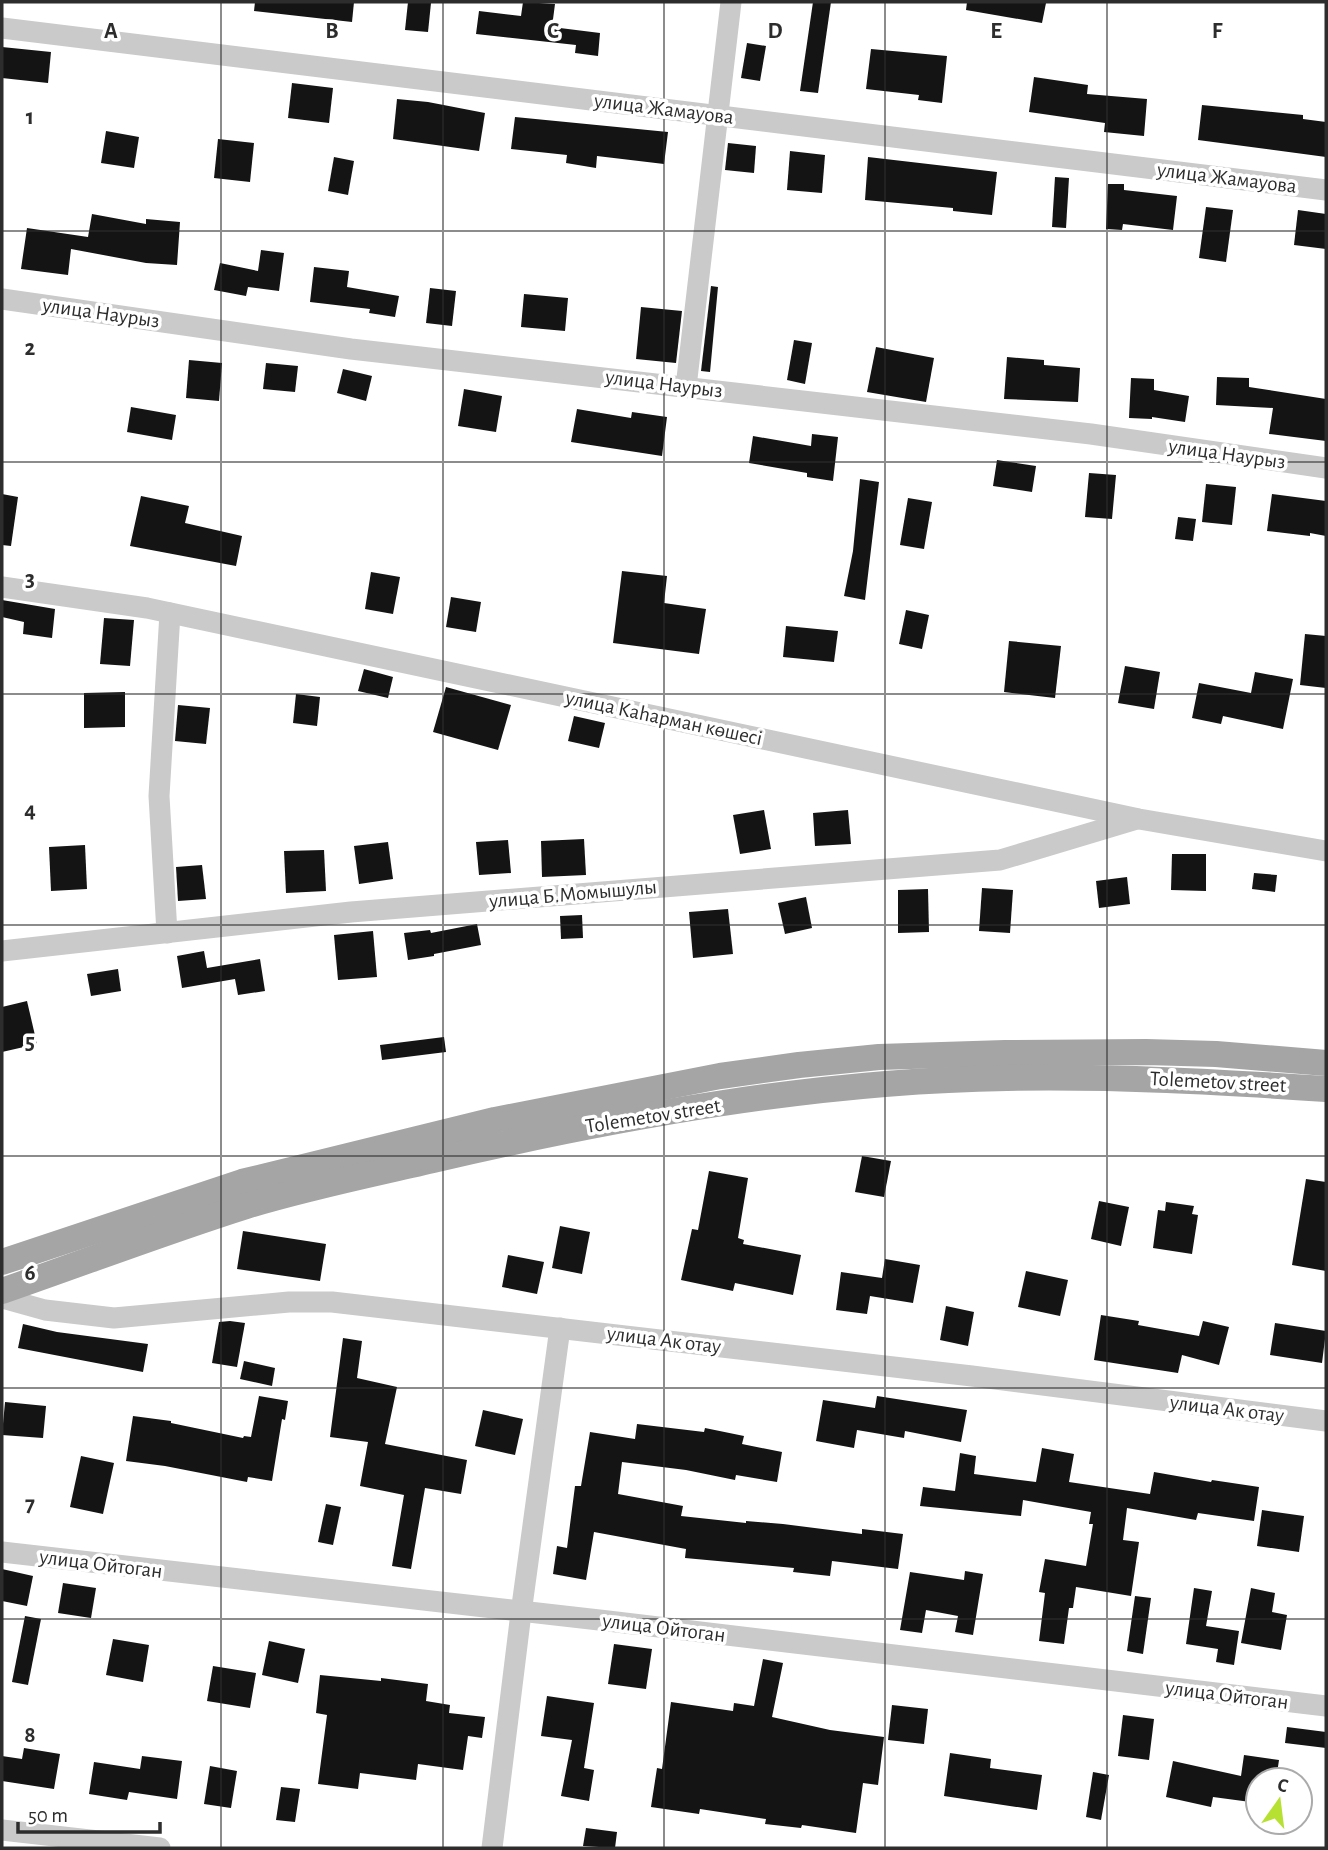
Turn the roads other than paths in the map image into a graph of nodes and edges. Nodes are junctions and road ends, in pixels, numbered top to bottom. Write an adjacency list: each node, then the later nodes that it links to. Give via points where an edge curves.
1 (731, 2): 3 (street)
2 (2, 28): 3 (street, улица Жамауова)
3 (716, 116): 4 (street, улица Жамауова); 6 (street)
4 (1326, 190)
5 (2, 299): 6 (street, улица Наурыз, via 351,349)
6 (686, 387): 7 (street, улица Наурыз)
7 (1326, 468)
8 (2, 587): 9 (street, улица Каһарман көшесі)
9 (170, 613): 10 (street, улица Каһарман көшесі); 12 (street, via 159,796)
10 (1139, 819): 11 (street, улица Каһарман көшесі); 12 (street, улица Б.Момышулы, via 1000,860 365,911)
11 (1326, 851)
12 (167, 933): 13 (street, улица Б.Момышулы)
13 (2, 951)
14 (1326, 1063): 16 (main road, Tolemetov street, via 1202,1054 1005,1053 879,1057 720,1076 495,1120 242,1182)
15 (1326, 1088): 17 (main road, Tolemetov street, via 1140,1078 1005,1078 881,1085 706,1107 516,1141 317,1187 247,1206)
16 (2, 1262)
17 (2, 1291)
18 (2, 1298): 19 (street, улица Ак отау, via 45,1310 114,1318 332,1302)
19 (559, 1328): 20 (street, улица Ак отау); 22 (street)
20 (1326, 1422)
21 (2, 1552): 22 (street, улица Ойтоган)
22 (521, 1613): 23 (street, улица Ойтоган); 26 (street)
23 (1326, 1706)
24 (2, 1830): 25 (street)
25 (160, 1848)
26 (492, 1848)

